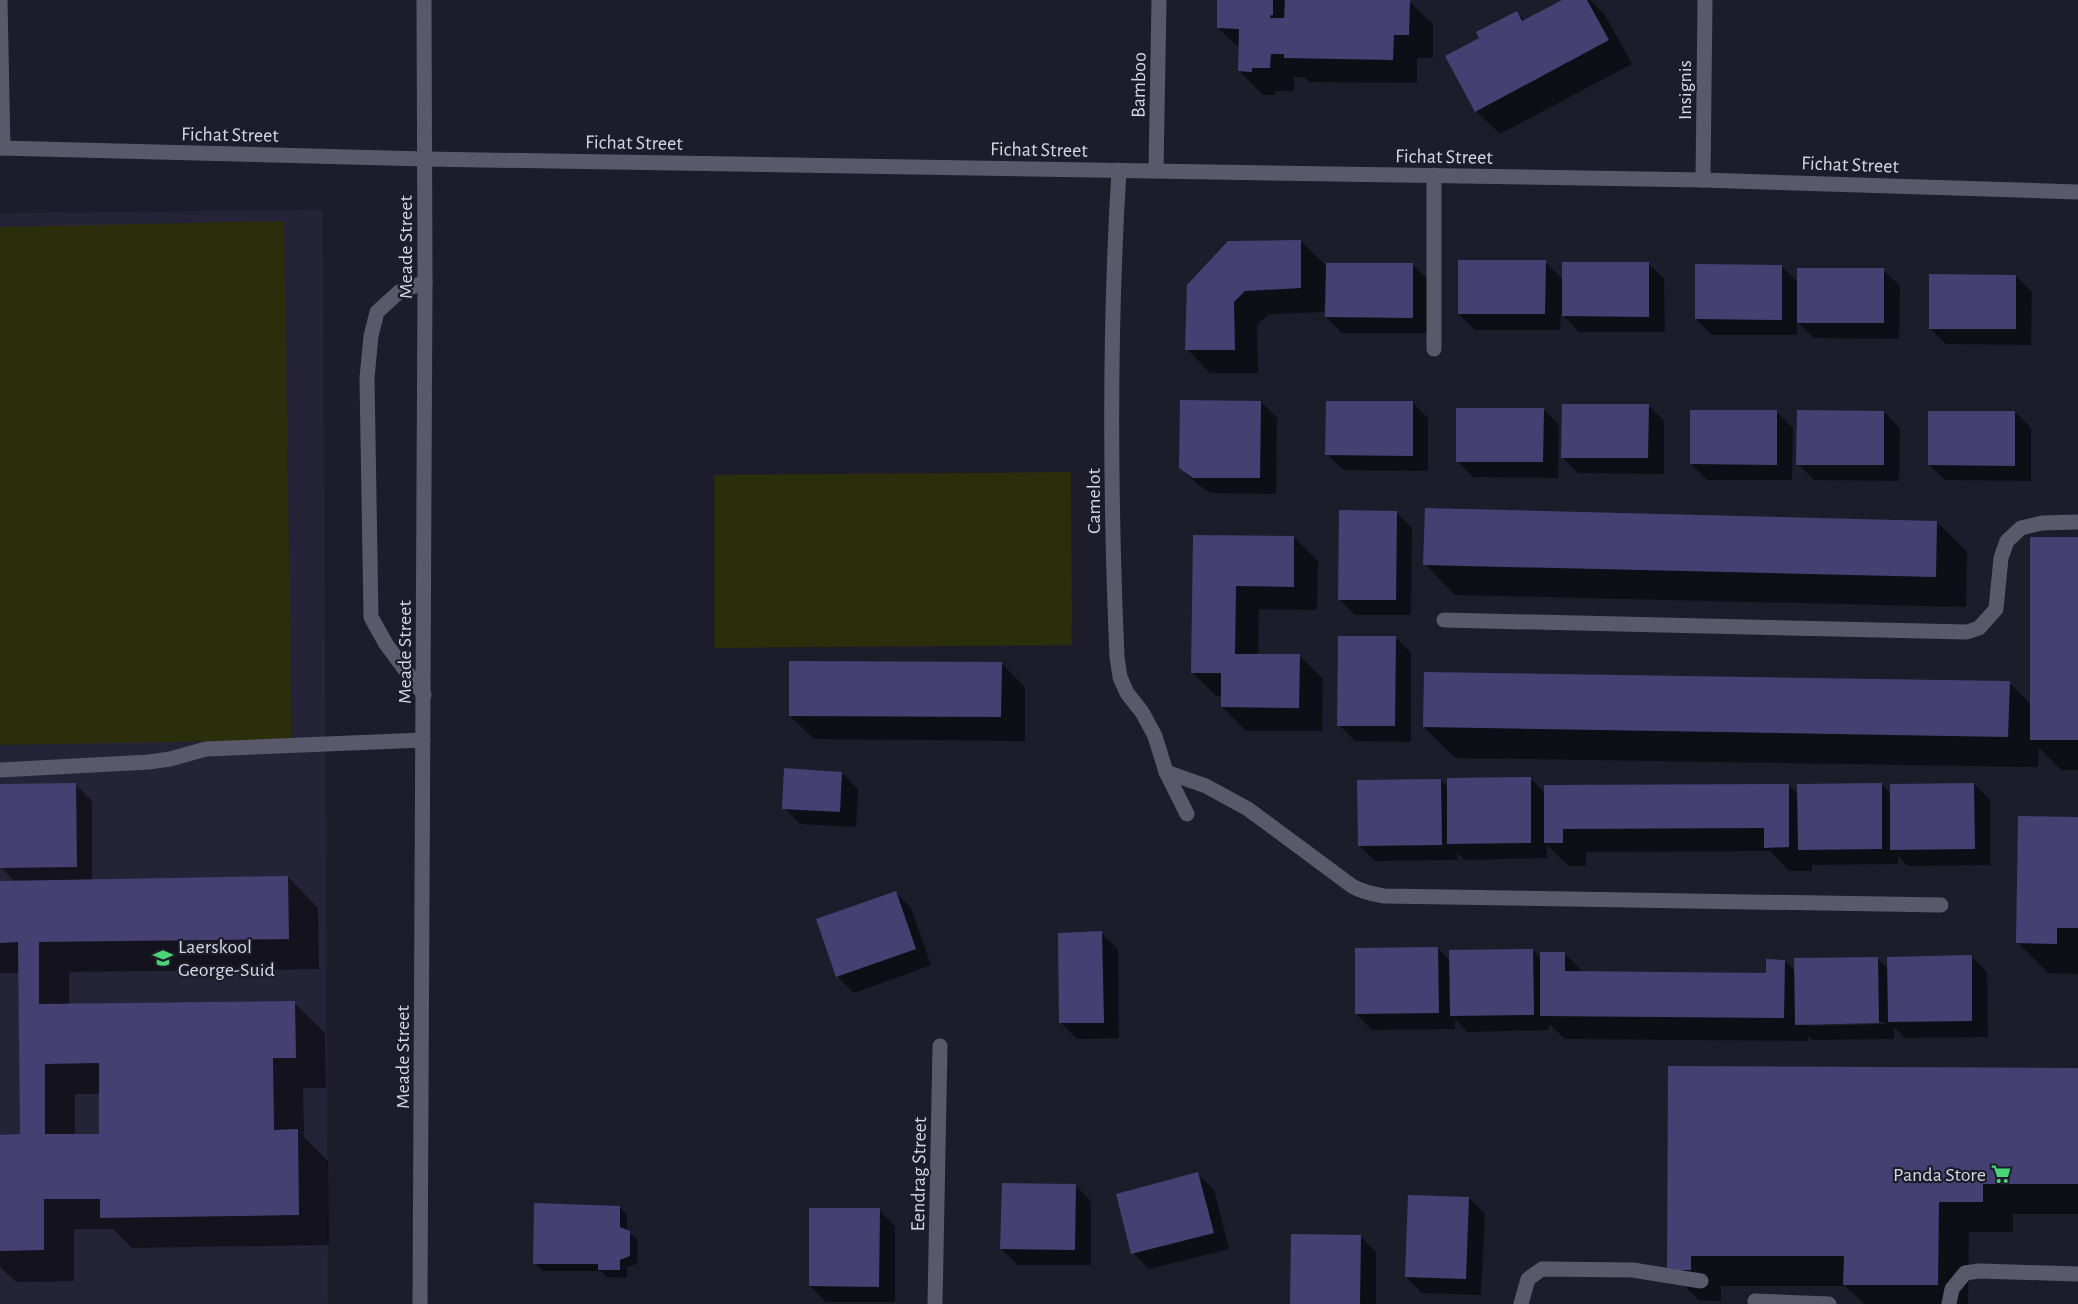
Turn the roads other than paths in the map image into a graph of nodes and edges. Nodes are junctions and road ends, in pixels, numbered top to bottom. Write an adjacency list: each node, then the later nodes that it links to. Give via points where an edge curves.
1 (0, 0): 5 (street)
2 (424, 0): 6 (street, Meade Street)
3 (1159, 0): 8 (street, Bamboo)
4 (1705, 0): 10 (street, Insignis)
5 (1, 148): 6 (street, Fichat Street)
6 (426, 159): 7 (street, Fichat Street); 12 (street, Meade Street)
7 (1119, 170): 8 (street, Fichat Street); 19 (street, Camelot, via 1112,311 1117,657 1120,677 1155,736)
8 (1156, 171): 9 (street, Fichat Street)
9 (1434, 175): 10 (street, Fichat Street); 13 (street)
10 (1703, 180): 11 (street, Fichat Street)
11 (2078, 192)
12 (425, 282): 16 (street, Meade Street); 16 (street, via 399,292 377,312 370,336 367,378 371,617 386,644)
13 (1434, 350)
14 (2078, 522): 15 (street, via 2042,523 2021,528 2007,541 2001,558 1996,609 1979,628 1967,632)
15 (1444, 620)
16 (424, 695): 17 (street, Meade Street)
17 (424, 740): 18 (street, via 206,749 149,762); 26 (street, Meade Street)
18 (0, 770)
19 (1166, 772): 20 (street, Camelot); 21 (street, via 1206,786 1248,809 1352,886 1371,894)
20 (1187, 814)
21 (1941, 905)
22 (940, 1046): 27 (street, Eendrag Street)
23 (2078, 1274): 30 (street, via 1965,1273 1952,1289)
24 (1701, 1281): 28 (street, via 1634,1270 1542,1270 1528,1279)
25 (1755, 1301): 29 (street)
26 (420, 1304)
27 (935, 1304)
28 (1521, 1304)
29 (1829, 1304)
30 (1949, 1304)

